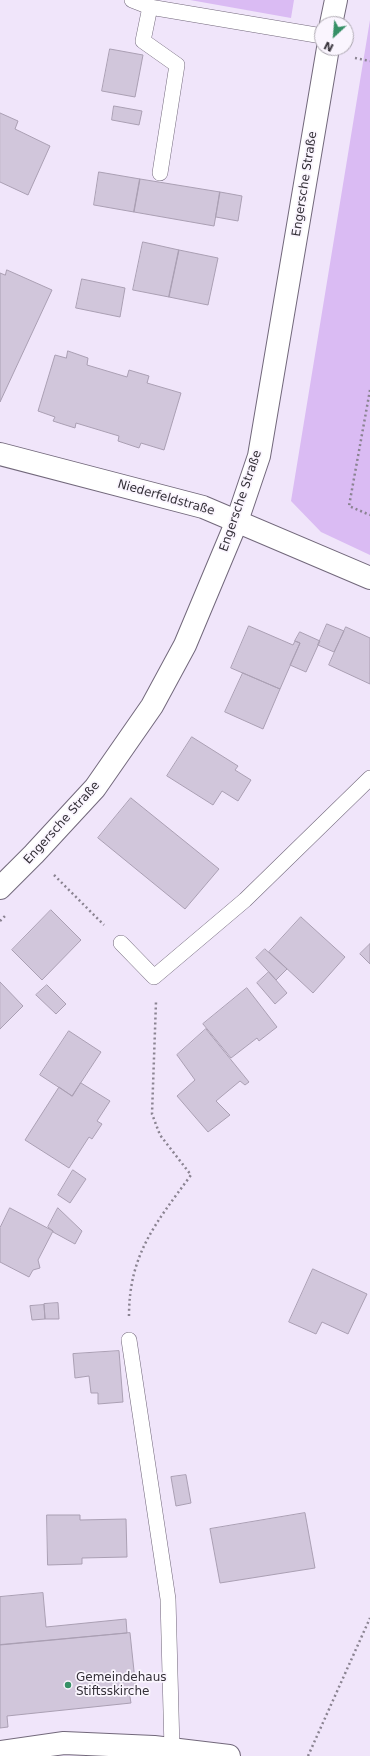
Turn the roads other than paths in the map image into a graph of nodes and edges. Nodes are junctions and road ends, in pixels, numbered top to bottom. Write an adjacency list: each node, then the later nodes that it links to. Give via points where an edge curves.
1 (132, 0): 3 (lane)
2 (336, 0): 4 (main road)
3 (150, 7): 5 (lane); 7 (lane, via 143,41 177,65)
4 (333, 16)
5 (314, 35)
6 (327, 56): 9 (main road, Engersche Straße, via 259,456)
7 (160, 173)
8 (0, 454): 9 (main road, Niederfeldstraße, via 203,507)
9 (237, 520): 10 (main road, Niederfeldstraße); 12 (main road, Engersche Straße, via 185,646 152,706 95,788)
10 (370, 578)
11 (370, 778): 13 (lane, via 244,900 154,977)
12 (0, 888)
13 (121, 943)
14 (129, 1340): 15 (lane, via 168,1599)
15 (160, 1750): 16 (main road, via 64,1743); 17 (main road)
16 (0, 1752)
17 (229, 1756)

